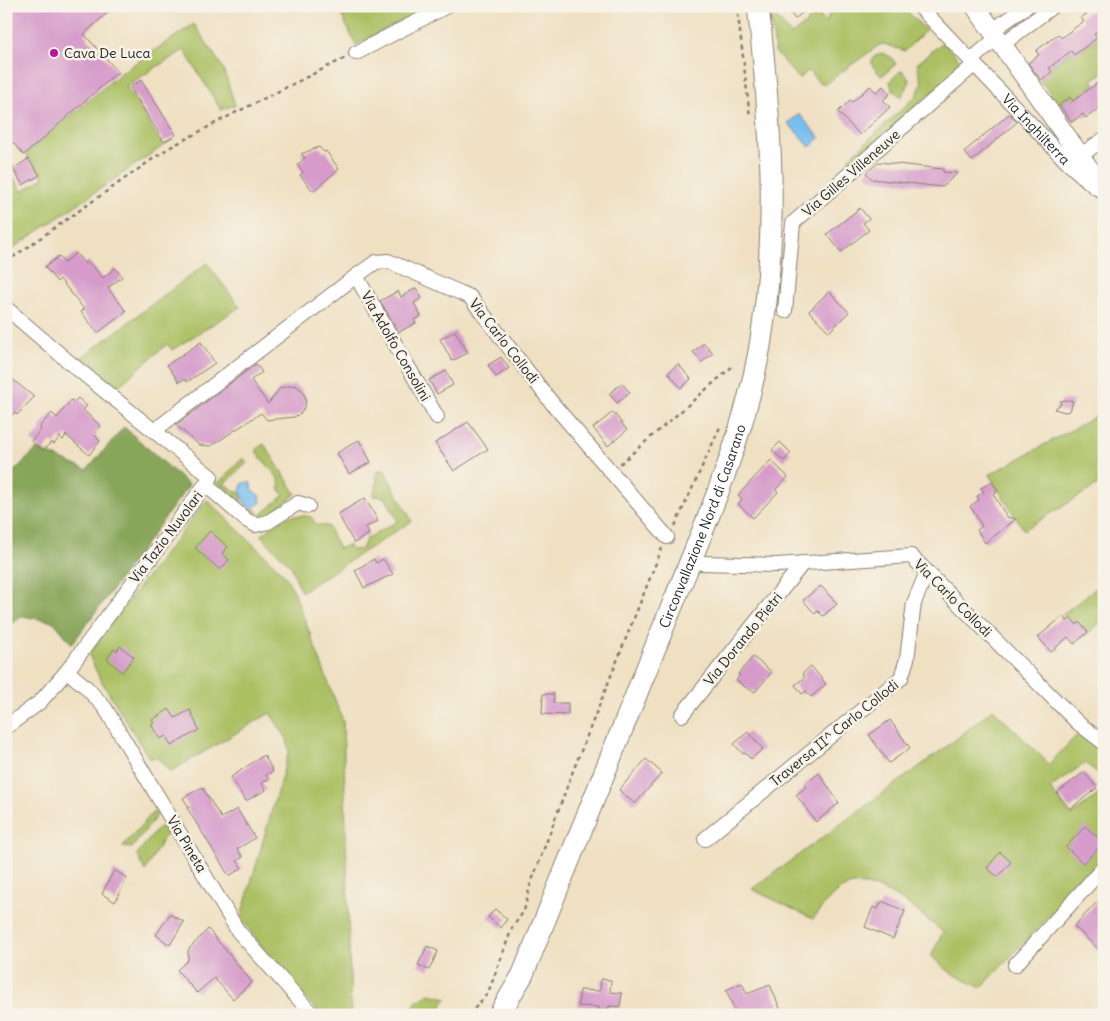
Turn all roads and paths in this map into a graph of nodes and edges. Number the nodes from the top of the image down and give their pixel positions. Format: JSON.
{"nodes":[{"id":1,"x":447,"y":6,"type":"edge"},
{"id":2,"x":758,"y":6,"type":"edge"},
{"id":3,"x":919,"y":6,"type":"edge"},
{"id":4,"x":975,"y":6,"type":"edge"},
{"id":5,"x":1027,"y":6,"type":"edge"},
{"id":6,"x":1053,"y":6,"type":"edge"},
{"id":7,"x":998,"y":37,"type":"junction"},
{"id":8,"x":356,"y":52,"type":"joint"},
{"id":9,"x":973,"y":62,"type":"junction"},
{"id":10,"x":1104,"y":139,"type":"edge"},
{"id":11,"x":1081,"y":155,"type":"junction"},
{"id":12,"x":1104,"y":190,"type":"edge"},
{"id":13,"x":1104,"y":196,"type":"edge"},
{"id":14,"x":6,"y":262,"type":"edge"},
{"id":15,"x":356,"y":276,"type":"junction"},
{"id":16,"x":6,"y":308,"type":"edge"},
{"id":17,"x":785,"y":311,"type":"dead end"},
{"id":18,"x":733,"y":366,"type":"dead end"},
{"id":19,"x":437,"y":417,"type":"dead end"},
{"id":20,"x":154,"y":430,"type":"junction"},
{"id":21,"x":611,"y":472,"type":"junction"},
{"id":22,"x":206,"y":484,"type":"junction"},
{"id":23,"x":308,"y":506,"type":"dead end"},
{"id":24,"x":667,"y":537,"type":"dead end"},
{"id":25,"x":701,"y":562,"type":"dead end"},
{"id":26,"x":803,"y":563,"type":"junction"},
{"id":27,"x":927,"y":572,"type":"junction"},
{"id":28,"x":66,"y":671,"type":"junction"},
{"id":29,"x":682,"y":715,"type":"dead end"},
{"id":30,"x":6,"y":727,"type":"edge"},
{"id":31,"x":1104,"y":743,"type":"edge"},
{"id":32,"x":705,"y":839,"type":"dead end"},
{"id":33,"x":1104,"y":867,"type":"edge"},
{"id":34,"x":1015,"y":965,"type":"dead end"},
{"id":35,"x":312,"y":1015,"type":"edge"},
{"id":36,"x":499,"y":1015,"type":"edge"}],
"edges":[{"from":1,"to":8,"type":"street"},
{"from":2,"to":36,"type":"main road","name":"Circonvallazione Nord di Casarano"},
{"from":3,"to":9,"type":"street","name":"Via Inghilterra"},
{"from":4,"to":7,"type":"street","name":"Via Inghilterra"},
{"from":5,"to":7,"type":"street"},
{"from":6,"to":7,"type":"street"},
{"from":7,"to":9,"type":"street"},
{"from":7,"to":11,"type":"street","name":"Via Inghilterra"},
{"from":8,"to":14,"type":"path"},
{"from":9,"to":13,"type":"street","name":"Via Inghilterra"},
{"from":9,"to":17,"type":"street","name":"Via Gilles Villeneuve"},
{"from":10,"to":11,"type":"street"},
{"from":11,"to":12,"type":"street","name":"Via Inghilterra"},
{"from":15,"to":19,"type":"street","name":"Via Adolfo Consolini"},
{"from":15,"to":20,"type":"street","name":"Via Carlo Collodi"},
{"from":15,"to":21,"type":"street","name":"Via Carlo Collodi"},
{"from":16,"to":20,"type":"street","name":"Via Tazio Nuvolari"},
{"from":18,"to":21,"type":"path"},
{"from":20,"to":22,"type":"street","name":"Via Tazio Nuvolari"},
{"from":21,"to":24,"type":"street","name":"Via Carlo Collodi"},
{"from":22,"to":23,"type":"street"},
{"from":22,"to":28,"type":"street","name":"Via Tazio Nuvolari"},
{"from":25,"to":26,"type":"street","name":"Via Carlo Collodi"},
{"from":26,"to":27,"type":"street","name":"Via Carlo Collodi"},
{"from":26,"to":29,"type":"street","name":"Via Dorando Pietri"},
{"from":27,"to":31,"type":"street","name":"Via Carlo Collodi"},
{"from":27,"to":32,"type":"street","name":"Traversa II^ Carlo Collodi"},
{"from":28,"to":30,"type":"street","name":"Via Tazio Nuvolari"},
{"from":28,"to":35,"type":"street","name":"Via Pineta"},
{"from":33,"to":34,"type":"street"}]}
